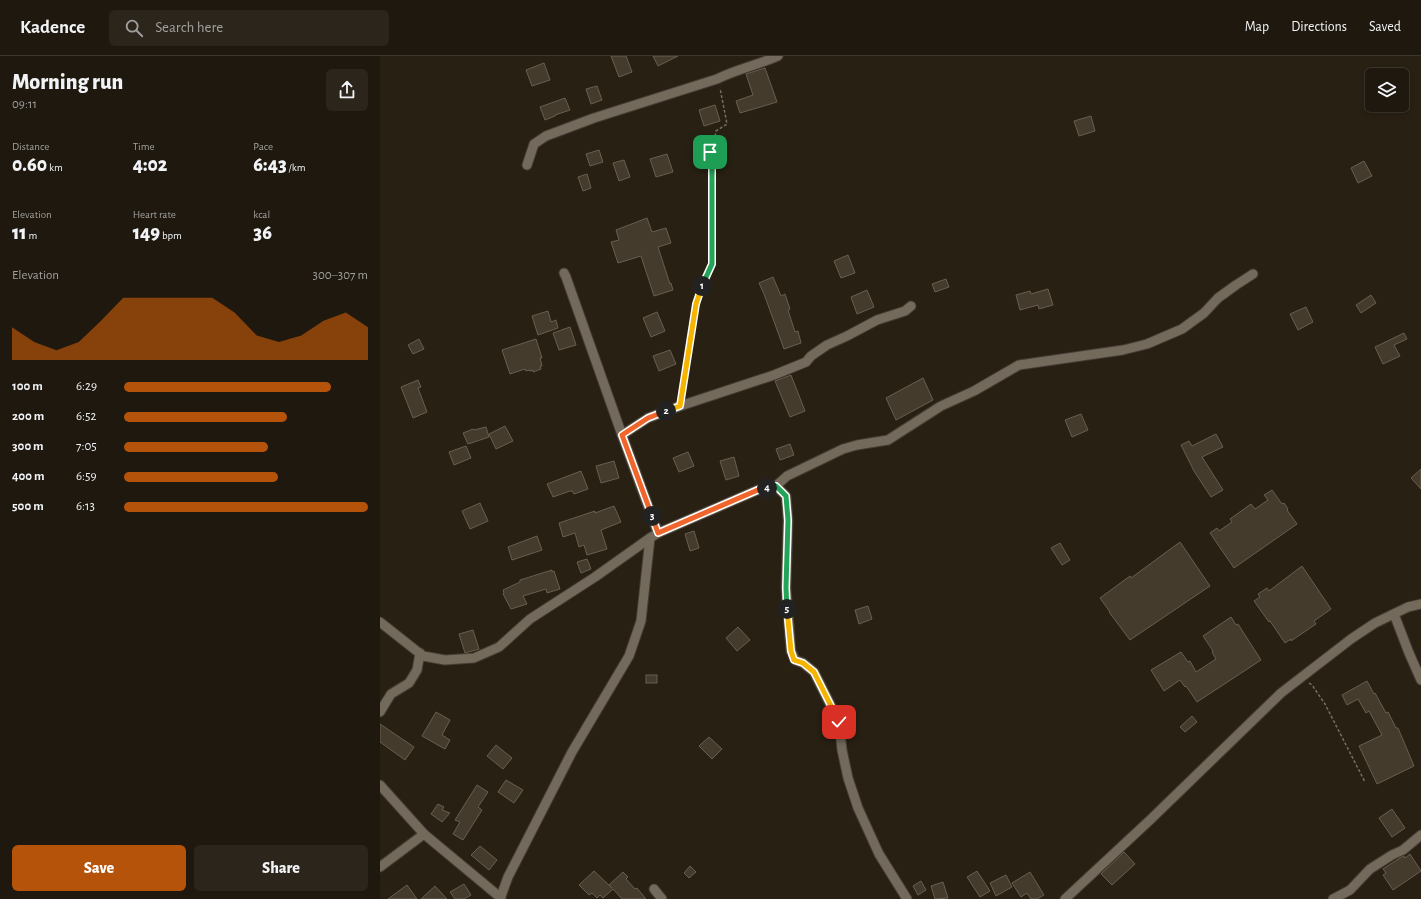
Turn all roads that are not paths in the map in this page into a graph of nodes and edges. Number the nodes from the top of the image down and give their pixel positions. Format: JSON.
{"nodes":[{"id":1,"x":778,"y":56,"type":"edge"},
{"id":2,"x":527,"y":165,"type":"dead end"},
{"id":3,"x":564,"y":273,"type":"dead end"},
{"id":4,"x":1253,"y":274,"type":"dead end"},
{"id":5,"x":911,"y":306,"type":"dead end"},
{"id":6,"x":622,"y":435,"type":"junction"},
{"id":7,"x":776,"y":486,"type":"junction"},
{"id":8,"x":658,"y":533,"type":"junction"},
{"id":9,"x":650,"y":538,"type":"junction"},
{"id":10,"x":1421,"y":604,"type":"edge"},
{"id":11,"x":1394,"y":614,"type":"junction"},
{"id":12,"x":380,"y":622,"type":"edge"},
{"id":13,"x":420,"y":654,"type":"junction"},
{"id":14,"x":1421,"y":680,"type":"edge"},
{"id":15,"x":380,"y":712,"type":"edge"},
{"id":16,"x":380,"y":785,"type":"edge"},
{"id":17,"x":424,"y":834,"type":"junction"},
{"id":18,"x":1421,"y":835,"type":"edge"},
{"id":19,"x":380,"y":867,"type":"edge"},
{"id":20,"x":654,"y":889,"type":"dead end"},
{"id":21,"x":501,"y":899,"type":"edge"},
{"id":22,"x":662,"y":899,"type":"edge"},
{"id":23,"x":907,"y":899,"type":"edge"},
{"id":24,"x":1065,"y":899,"type":"edge"},
{"id":25,"x":1333,"y":899,"type":"edge"}],
"edges":[{"from":1,"to":2,"type":"street"},
{"from":3,"to":6,"type":"street"},
{"from":4,"to":7,"type":"street"},
{"from":5,"to":6,"type":"street"},
{"from":6,"to":8,"type":"street"},
{"from":7,"to":8,"type":"street"},
{"from":7,"to":23,"type":"street"},
{"from":8,"to":9,"type":"street"},
{"from":9,"to":13,"type":"street"},
{"from":9,"to":21,"type":"street"},
{"from":10,"to":11,"type":"street"},
{"from":11,"to":14,"type":"street"},
{"from":11,"to":24,"type":"street"},
{"from":12,"to":13,"type":"street"},
{"from":13,"to":15,"type":"street"},
{"from":16,"to":17,"type":"street"},
{"from":17,"to":19,"type":"street"},
{"from":17,"to":21,"type":"street"},
{"from":18,"to":25,"type":"street"},
{"from":20,"to":22,"type":"street"}]}
